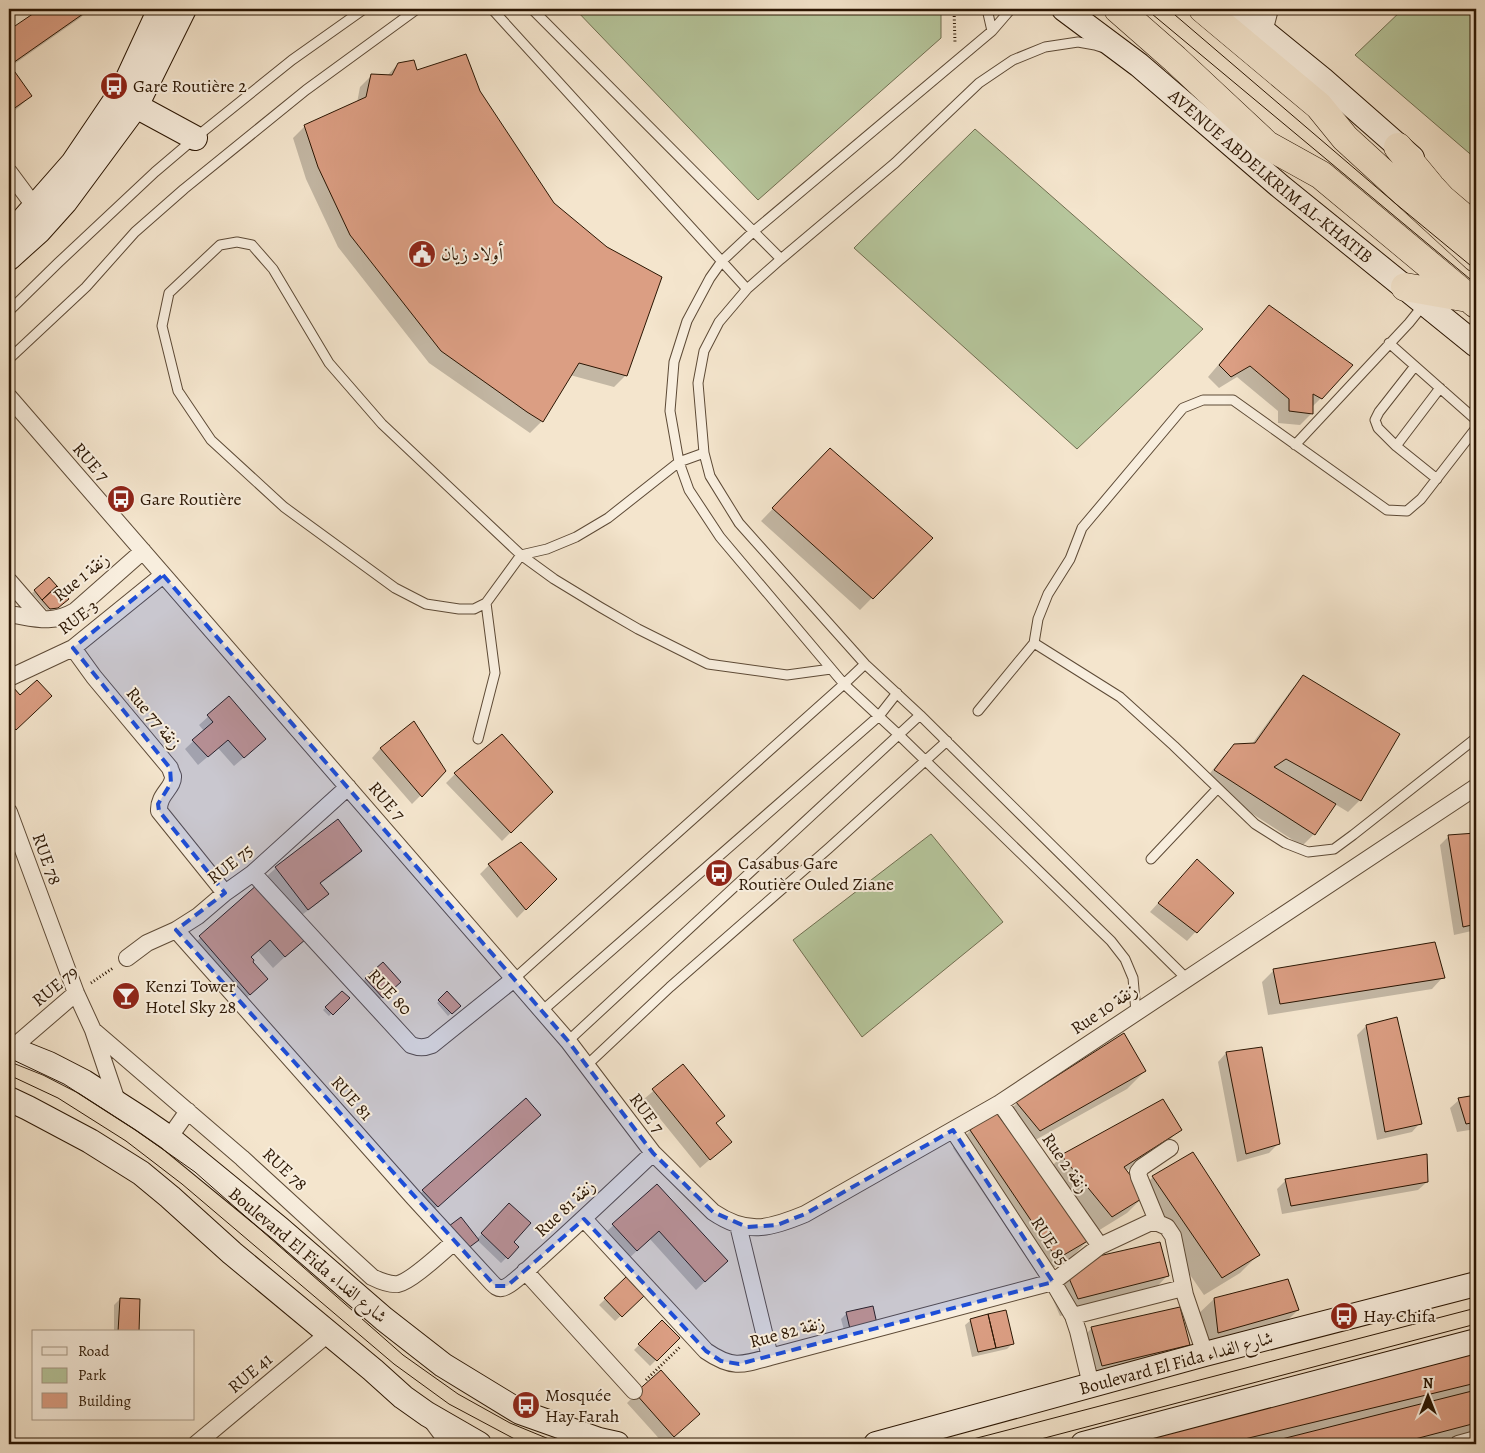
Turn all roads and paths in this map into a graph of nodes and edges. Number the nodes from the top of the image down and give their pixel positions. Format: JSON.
{"nodes":[{"id":1,"x":160,"y":9,"type":"edge"},
{"id":2,"x":184,"y":9,"type":"edge"},
{"id":3,"x":364,"y":9,"type":"edge"},
{"id":4,"x":417,"y":9,"type":"edge"},
{"id":5,"x":492,"y":9,"type":"edge"},
{"id":6,"x":532,"y":9,"type":"edge"},
{"id":7,"x":954,"y":9,"type":"edge"},
{"id":8,"x":986,"y":9,"type":"edge"},
{"id":9,"x":1011,"y":9,"type":"edge"},
{"id":10,"x":1064,"y":9,"type":"edge"},
{"id":11,"x":1118,"y":9,"type":"edge"},
{"id":12,"x":1203,"y":9,"type":"edge"},
{"id":13,"x":1236,"y":9,"type":"edge"},
{"id":14,"x":1270,"y":9,"type":"edge"},
{"id":15,"x":992,"y":31,"type":"junction"},
{"id":16,"x":1264,"y":32,"type":"junction"},
{"id":17,"x":956,"y":60,"type":"junction"},
{"id":18,"x":1140,"y":65,"type":"junction"},
{"id":19,"x":136,"y":106,"type":"junction"},
{"id":20,"x":195,"y":138,"type":"junction"},
{"id":21,"x":1398,"y":146,"type":"junction"},
{"id":22,"x":9,"y":172,"type":"edge"},
{"id":23,"x":35,"y":206,"type":"junction"},
{"id":24,"x":1476,"y":212,"type":"edge"},
{"id":25,"x":1476,"y":228,"type":"edge"},
{"id":26,"x":754,"y":231,"type":"junction"},
{"id":27,"x":9,"y":236,"type":"edge"},
{"id":28,"x":9,"y":258,"type":"edge"},
{"id":29,"x":1476,"y":258,"type":"edge"},
{"id":30,"x":781,"y":259,"type":"junction"},
{"id":31,"x":722,"y":261,"type":"junction"},
{"id":32,"x":747,"y":289,"type":"junction"},
{"id":33,"x":1415,"y":295,"type":"junction"},
{"id":34,"x":1472,"y":301,"type":"edge"},
{"id":35,"x":9,"y":311,"type":"edge"},
{"id":36,"x":1389,"y":343,"type":"junction"},
{"id":37,"x":1476,"y":345,"type":"edge"},
{"id":38,"x":9,"y":359,"type":"edge"},
{"id":39,"x":1415,"y":366,"type":"junction"},
{"id":40,"x":1440,"y":388,"type":"junction"},
{"id":41,"x":9,"y":397,"type":"edge"},
{"id":42,"x":1476,"y":420,"type":"edge"},
{"id":43,"x":1476,"y":428,"type":"edge"},
{"id":44,"x":1295,"y":445,"type":"junction"},
{"id":45,"x":1396,"y":446,"type":"junction"},
{"id":46,"x":704,"y":453,"type":"junction"},
{"id":47,"x":679,"y":462,"type":"junction"},
{"id":48,"x":1437,"y":479,"type":"junction"},
{"id":49,"x":143,"y":551,"type":"junction"},
{"id":50,"x":521,"y":555,"type":"junction"},
{"id":51,"x":163,"y":575,"type":"junction"},
{"id":52,"x":9,"y":581,"type":"edge"},
{"id":53,"x":486,"y":603,"type":"junction"},
{"id":54,"x":9,"y":614,"type":"edge"},
{"id":55,"x":42,"y":619,"type":"junction"},
{"id":56,"x":1034,"y":643,"type":"junction"},
{"id":57,"x":73,"y":648,"type":"junction"},
{"id":58,"x":865,"y":664,"type":"junction"},
{"id":59,"x":831,"y":669,"type":"junction"},
{"id":60,"x":9,"y":678,"type":"edge"},
{"id":61,"x":844,"y":684,"type":"junction"},
{"id":62,"x":897,"y":693,"type":"junction"},
{"id":63,"x":978,"y":711,"type":"dead end"},
{"id":64,"x":920,"y":715,"type":"junction"},
{"id":65,"x":879,"y":716,"type":"junction"},
{"id":66,"x":899,"y":735,"type":"junction"},
{"id":67,"x":1476,"y":738,"type":"edge"},
{"id":68,"x":478,"y":739,"type":"dead end"},
{"id":69,"x":947,"y":741,"type":"junction"},
{"id":70,"x":926,"y":761,"type":"junction"},
{"id":71,"x":348,"y":787,"type":"junction"},
{"id":72,"x":1476,"y":787,"type":"edge"},
{"id":73,"x":1217,"y":789,"type":"junction"},
{"id":74,"x":9,"y":812,"type":"edge"},
{"id":75,"x":1152,"y":859,"type":"dead end"},
{"id":76,"x":253,"y":873,"type":"junction"},
{"id":77,"x":225,"y":893,"type":"junction"},
{"id":78,"x":176,"y":930,"type":"junction"},
{"id":79,"x":126,"y":958,"type":"joint"},
{"id":80,"x":514,"y":979,"type":"junction"},
{"id":81,"x":1186,"y":979,"type":"junction"},
{"id":82,"x":76,"y":993,"type":"junction"},
{"id":83,"x":542,"y":1012,"type":"junction"},
{"id":84,"x":1136,"y":1012,"type":"junction"},
{"id":85,"x":93,"y":1030,"type":"junction"},
{"id":86,"x":568,"y":1041,"type":"junction"},
{"id":87,"x":10,"y":1049,"type":"edge"},
{"id":88,"x":587,"y":1066,"type":"junction"},
{"id":89,"x":9,"y":1100,"type":"edge"},
{"id":90,"x":1000,"y":1103,"type":"junction"},
{"id":91,"x":118,"y":1104,"type":"junction"},
{"id":92,"x":188,"y":1111,"type":"junction"},
{"id":93,"x":953,"y":1130,"type":"junction"},
{"id":94,"x":169,"y":1138,"type":"junction"},
{"id":95,"x":1170,"y":1148,"type":"dead end"},
{"id":96,"x":653,"y":1153,"type":"junction"},
{"id":97,"x":584,"y":1218,"type":"junction"},
{"id":98,"x":1158,"y":1223,"type":"junction"},
{"id":99,"x":738,"y":1225,"type":"junction"},
{"id":100,"x":454,"y":1242,"type":"junction"},
{"id":101,"x":1100,"y":1246,"type":"junction"},
{"id":102,"x":525,"y":1271,"type":"junction"},
{"id":103,"x":1053,"y":1282,"type":"junction"},
{"id":104,"x":1476,"y":1284,"type":"edge"},
{"id":105,"x":501,"y":1289,"type":"joint"},
{"id":106,"x":1184,"y":1292,"type":"junction"},
{"id":107,"x":1074,"y":1320,"type":"junction"},
{"id":108,"x":329,"y":1333,"type":"junction"},
{"id":109,"x":692,"y":1336,"type":"junction"},
{"id":110,"x":1476,"y":1342,"type":"edge"},
{"id":111,"x":1205,"y":1354,"type":"junction"},
{"id":112,"x":770,"y":1357,"type":"junction"},
{"id":113,"x":1091,"y":1385,"type":"junction"},
{"id":114,"x":634,"y":1391,"type":"joint"},
{"id":115,"x":427,"y":1414,"type":"junction"},
{"id":116,"x":1476,"y":1439,"type":"edge"},
{"id":117,"x":196,"y":1444,"type":"edge"},
{"id":118,"x":448,"y":1444,"type":"edge"},
{"id":119,"x":479,"y":1444,"type":"edge"},
{"id":120,"x":617,"y":1444,"type":"edge"},
{"id":121,"x":876,"y":1444,"type":"edge"},
{"id":122,"x":1083,"y":1444,"type":"edge"},
{"id":123,"x":1458,"y":1444,"type":"edge"}],
"edges":[{"from":1,"to":23,"type":"main road"},
{"from":2,"to":19,"type":"main road"},
{"from":3,"to":20,"type":"lane"},
{"from":4,"to":38,"type":"lane"},
{"from":5,"to":31,"type":"lane"},
{"from":6,"to":26,"type":"lane"},
{"from":7,"to":17,"type":"path"},
{"from":8,"to":15,"type":"lane"},
{"from":9,"to":15,"type":"lane"},
{"from":10,"to":18,"type":"main road","name":"AVENUE ABDELKRIM AL-KHATIB"},
{"from":11,"to":34,"type":"highway"},
{"from":12,"to":29,"type":"highway"},
{"from":13,"to":16,"type":"main road"},
{"from":14,"to":16,"type":"street"},
{"from":15,"to":17,"type":"lane"},
{"from":16,"to":21,"type":"main road"},
{"from":17,"to":26,"type":"lane"},
{"from":18,"to":30,"type":"lane"},
{"from":18,"to":33,"type":"main road","name":"AVENUE ABDELKRIM AL-KHATIB"},
{"from":19,"to":20,"type":"main road"},
{"from":19,"to":28,"type":"main road"},
{"from":20,"to":35,"type":"lane"},
{"from":21,"to":24,"type":"main road"},
{"from":21,"to":25,"type":"highway"},
{"from":22,"to":23,"type":"street"},
{"from":23,"to":27,"type":"main road"},
{"from":26,"to":30,"type":"lane"},
{"from":26,"to":31,"type":"lane"},
{"from":30,"to":32,"type":"lane"},
{"from":31,"to":32,"type":"lane"},
{"from":31,"to":47,"type":"lane"},
{"from":32,"to":46,"type":"lane"},
{"from":33,"to":34,"type":"highway"},
{"from":33,"to":36,"type":"lane"},
{"from":33,"to":37,"type":"main road","name":"AVENUE ABDELKRIM AL-KHATIB"},
{"from":36,"to":39,"type":"lane"},
{"from":36,"to":44,"type":"lane"},
{"from":39,"to":40,"type":"lane"},
{"from":39,"to":45,"type":"lane"},
{"from":40,"to":42,"type":"lane"},
{"from":40,"to":45,"type":"lane"},
{"from":41,"to":49,"type":"street","name":"RUE 7"},
{"from":43,"to":48,"type":"lane"},
{"from":44,"to":48,"type":"lane"},
{"from":44,"to":56,"type":"lane"},
{"from":45,"to":48,"type":"lane"},
{"from":46,"to":47,"type":"lane"},
{"from":46,"to":58,"type":"lane"},
{"from":47,"to":50,"type":"lane"},
{"from":47,"to":59,"type":"lane"},
{"from":49,"to":51,"type":"street","name":"RUE 7"},
{"from":49,"to":55,"type":"street","name":"Rue 1 زنقة"},
{"from":50,"to":53,"type":"lane"},
{"from":50,"to":53,"type":"lane"},
{"from":50,"to":59,"type":"lane"},
{"from":51,"to":57,"type":"street","name":"RUE 3"},
{"from":51,"to":71,"type":"street","name":"RUE 7"},
{"from":52,"to":55,"type":"street"},
{"from":53,"to":68,"type":"lane"},
{"from":54,"to":55,"type":"street","name":"Rue 1 زنقة"},
{"from":56,"to":63,"type":"lane"},
{"from":56,"to":73,"type":"lane"},
{"from":57,"to":60,"type":"street","name":"RUE 3"},
{"from":57,"to":77,"type":"street","name":"Rue 77 زنقة"},
{"from":58,"to":61,"type":"lane"},
{"from":58,"to":62,"type":"lane"},
{"from":59,"to":61,"type":"lane"},
{"from":61,"to":65,"type":"lane"},
{"from":61,"to":80,"type":"lane"},
{"from":62,"to":64,"type":"lane"},
{"from":62,"to":65,"type":"lane"},
{"from":64,"to":66,"type":"lane"},
{"from":64,"to":69,"type":"lane"},
{"from":65,"to":66,"type":"lane"},
{"from":65,"to":83,"type":"lane"},
{"from":66,"to":70,"type":"lane"},
{"from":66,"to":86,"type":"lane"},
{"from":67,"to":73,"type":"lane"},
{"from":69,"to":70,"type":"lane"},
{"from":69,"to":81,"type":"lane"},
{"from":70,"to":84,"type":"lane"},
{"from":70,"to":88,"type":"lane"},
{"from":71,"to":76,"type":"street","name":"RUE 75"},
{"from":71,"to":80,"type":"street","name":"RUE 7"},
{"from":72,"to":81,"type":"street","name":"Rue 10 زنقة"},
{"from":73,"to":75,"type":"lane"},
{"from":74,"to":82,"type":"street","name":"RUE 78"},
{"from":76,"to":77,"type":"street","name":"RUE 75"},
{"from":76,"to":80,"type":"street","name":"RUE 80"},
{"from":77,"to":78,"type":"street","name":"RUE 75"},
{"from":78,"to":79,"type":"street","name":"RUE 75"},
{"from":78,"to":100,"type":"street","name":"RUE 81"},
{"from":79,"to":82,"type":"path","name":"RUE 79"},
{"from":80,"to":83,"type":"street","name":"RUE 7"},
{"from":81,"to":84,"type":"street","name":"Rue 10 زنقة"},
{"from":82,"to":85,"type":"street","name":"RUE 78"},
{"from":82,"to":87,"type":"street","name":"RUE 79"},
{"from":83,"to":86,"type":"street","name":"RUE 7"},
{"from":84,"to":90,"type":"street","name":"Rue 10 زنقة"},
{"from":85,"to":91,"type":"street","name":"RUE 78"},
{"from":85,"to":92,"type":"street","name":"RUE 78"},
{"from":86,"to":88,"type":"street","name":"RUE 7"},
{"from":87,"to":91,"type":"main road","name":"Boulevard El Fida شارع الفداء"},
{"from":88,"to":96,"type":"street","name":"RUE 7"},
{"from":89,"to":108,"type":"main road"},
{"from":90,"to":93,"type":"street","name":"Rue 10 زنقة"},
{"from":90,"to":101,"type":"street","name":"Rue 2 زنقة"},
{"from":91,"to":94,"type":"main road","name":"Boulevard El Fida شارع الفداء"},
{"from":92,"to":94,"type":"street"},
{"from":92,"to":100,"type":"street","name":"RUE 78"},
{"from":93,"to":99,"type":"street","name":"Rue 10 زنقة"},
{"from":93,"to":103,"type":"street","name":"RUE 85"},
{"from":94,"to":120,"type":"main road","name":"Boulevard El Fida شارع الفداء"},
{"from":95,"to":98,"type":"street"},
{"from":96,"to":97,"type":"street","name":"Rue 81 زنقة"},
{"from":96,"to":99,"type":"street","name":"RUE 7"},
{"from":97,"to":102,"type":"street","name":"Rue 81 زنقة"},
{"from":97,"to":109,"type":"street","name":"Rue 82 زنقة"},
{"from":98,"to":101,"type":"street"},
{"from":98,"to":106,"type":"street"},
{"from":99,"to":112,"type":"street"},
{"from":100,"to":105,"type":"street","name":"RUE 81"},
{"from":101,"to":103,"type":"street"},
{"from":102,"to":105,"type":"street","name":"Rue 81 زنقة"},
{"from":102,"to":114,"type":"street"},
{"from":103,"to":107,"type":"street","name":"RUE 85"},
{"from":103,"to":112,"type":"street","name":"Rue 82 زنقة"},
{"from":104,"to":111,"type":"main road","name":"Boulevard El Fida شارع الفداء"},
{"from":106,"to":107,"type":"street"},
{"from":106,"to":111,"type":"street"},
{"from":107,"to":113,"type":"street","name":"RUE 85"},
{"from":108,"to":115,"type":"main road"},
{"from":108,"to":117,"type":"street","name":"RUE 41"},
{"from":109,"to":112,"type":"street","name":"Rue 82 زنقة"},
{"from":109,"to":114,"type":"path"},
{"from":110,"to":122,"type":"main road"},
{"from":111,"to":113,"type":"main road","name":"Boulevard El Fida شارع الفداء"},
{"from":113,"to":121,"type":"main road","name":"Boulevard El Fida شارع الفداء"},
{"from":115,"to":118,"type":"street"},
{"from":115,"to":119,"type":"main road"},
{"from":116,"to":123,"type":"street"}]}
